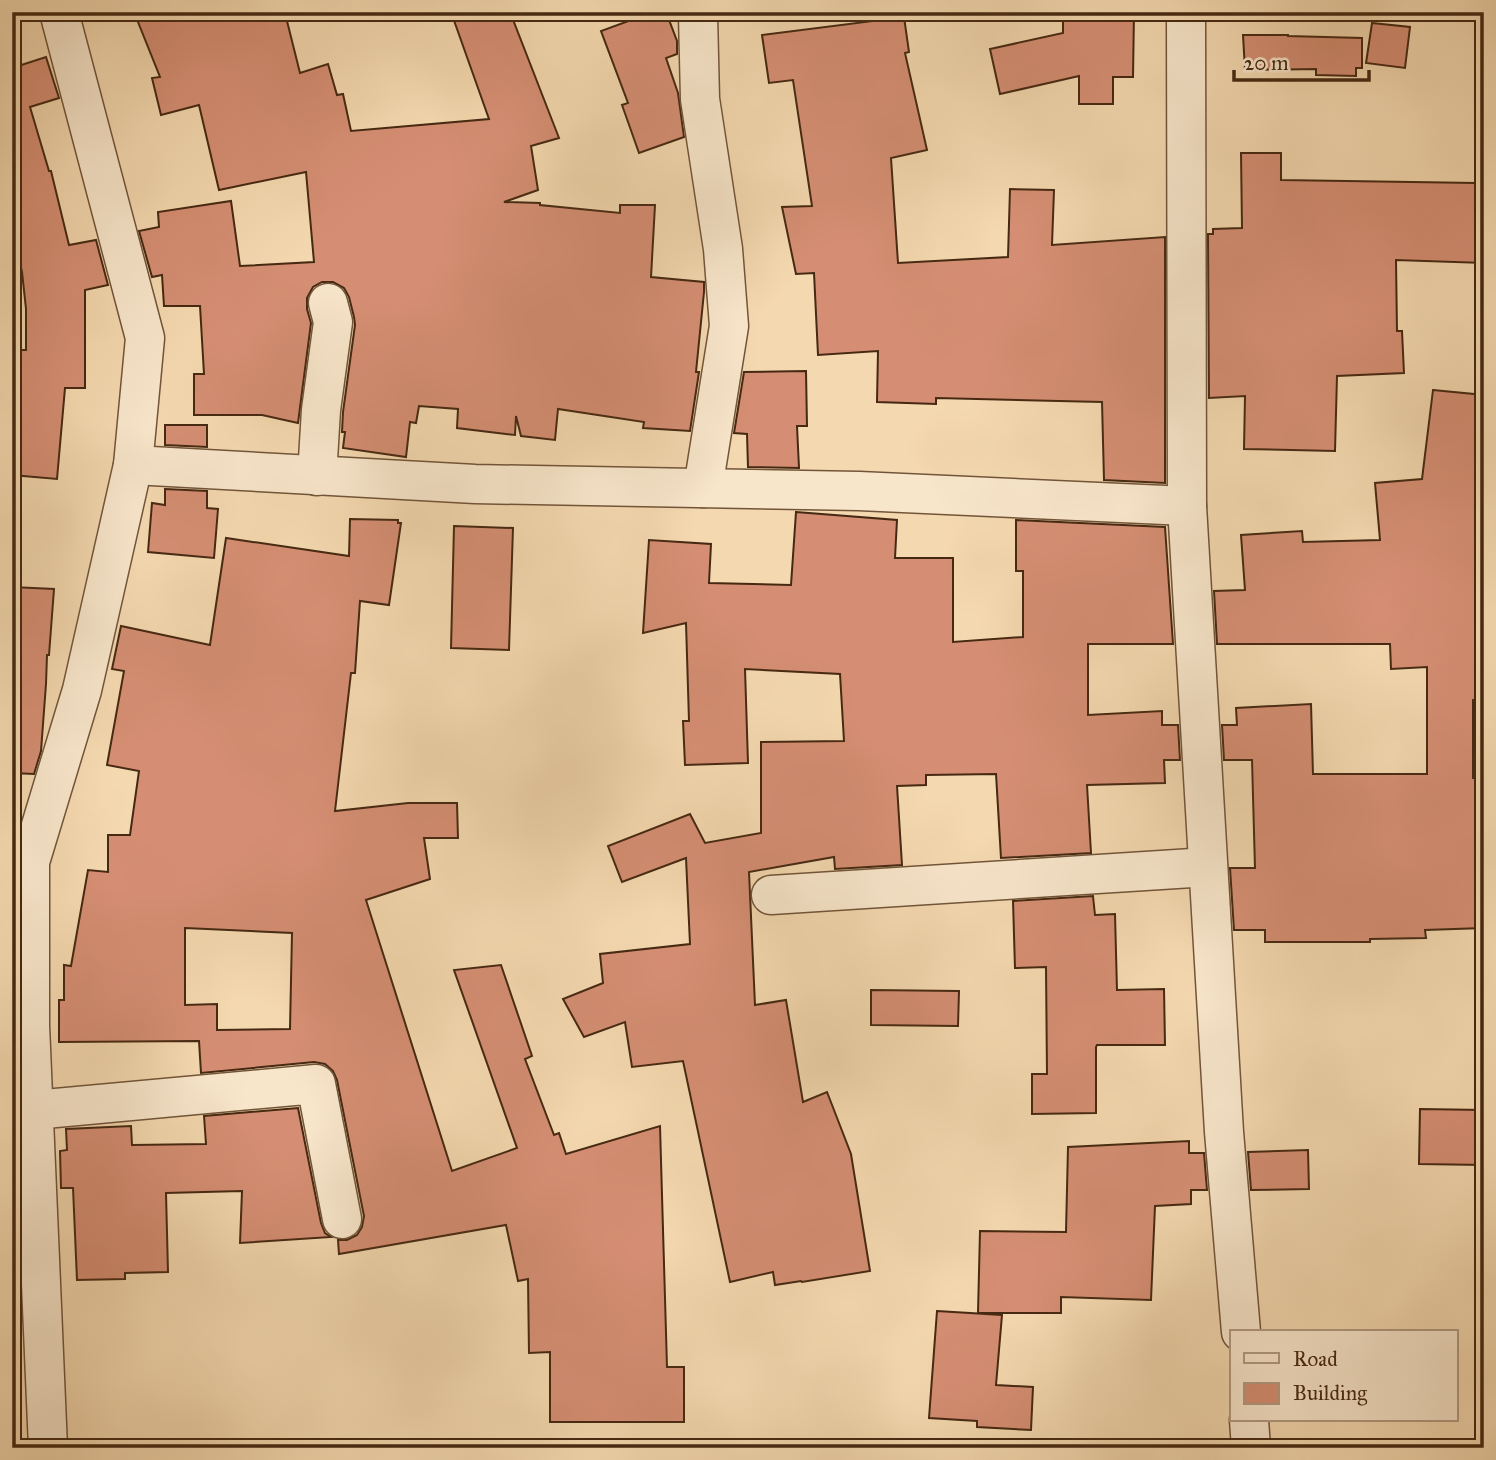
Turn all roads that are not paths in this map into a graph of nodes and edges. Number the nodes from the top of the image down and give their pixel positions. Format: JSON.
{"nodes":[{"id":1,"x":59,"y":12,"type":"edge"},
{"id":2,"x":697,"y":12,"type":"edge"},
{"id":3,"x":1186,"y":12,"type":"edge"},
{"id":4,"x":328,"y":303,"type":"dead end"},
{"id":5,"x":133,"y":466,"type":"junction"},
{"id":6,"x":317,"y":476,"type":"junction"},
{"id":7,"x":703,"y":488,"type":"junction"},
{"id":8,"x":1187,"y":506,"type":"junction"},
{"id":9,"x":12,"y":826,"type":"edge"},
{"id":10,"x":30,"y":862,"type":"junction"},
{"id":11,"x":1208,"y":867,"type":"junction"},
{"id":12,"x":772,"y":895,"type":"dead end"},
{"id":13,"x":34,"y":1110,"type":"junction"},
{"id":14,"x":342,"y":1219,"type":"dead end"},
{"id":15,"x":1241,"y":1330,"type":"edge"},
{"id":16,"x":1249,"y":1422,"type":"edge"},
{"id":17,"x":48,"y":1448,"type":"edge"},
{"id":18,"x":1251,"y":1448,"type":"edge"}],
"edges":[{"from":1,"to":5,"type":"street"},
{"from":2,"to":7,"type":"street"},
{"from":3,"to":8,"type":"street"},
{"from":4,"to":6,"type":"street"},
{"from":5,"to":6,"type":"street"},
{"from":5,"to":10,"type":"street"},
{"from":6,"to":7,"type":"street"},
{"from":7,"to":8,"type":"street"},
{"from":8,"to":11,"type":"street"},
{"from":9,"to":10,"type":"street"},
{"from":10,"to":13,"type":"street"},
{"from":11,"to":12,"type":"street"},
{"from":11,"to":15,"type":"street"},
{"from":13,"to":14,"type":"street"},
{"from":13,"to":17,"type":"street"},
{"from":16,"to":18,"type":"street"}]}
